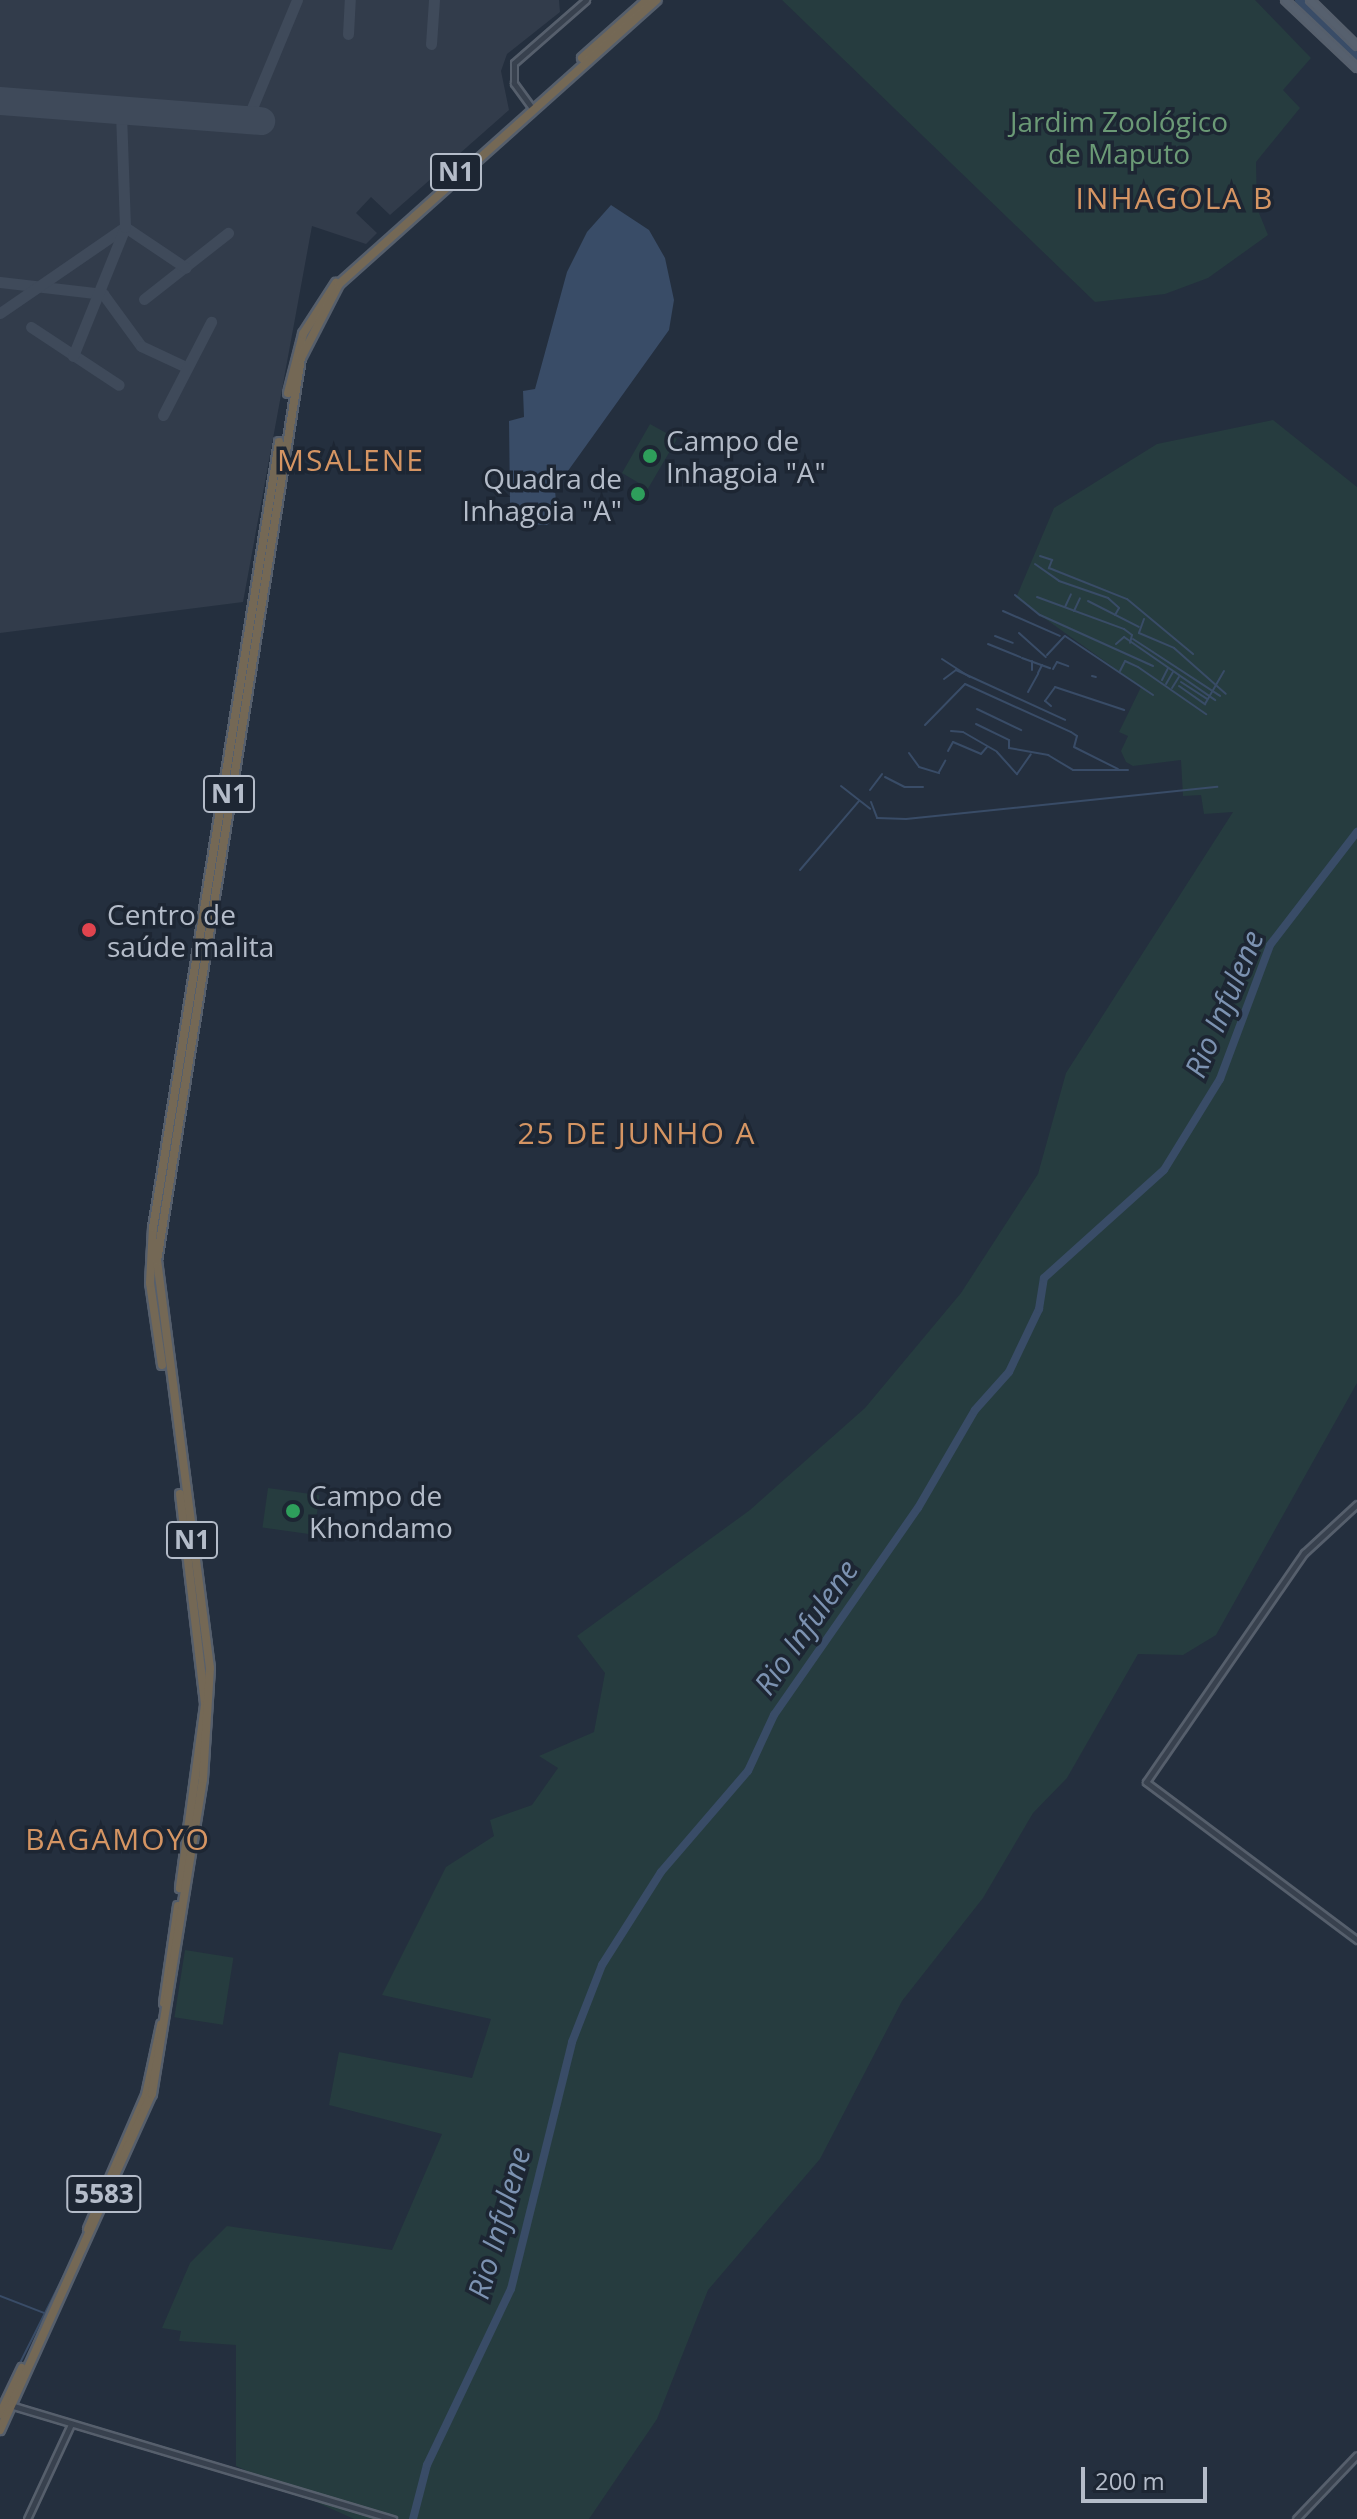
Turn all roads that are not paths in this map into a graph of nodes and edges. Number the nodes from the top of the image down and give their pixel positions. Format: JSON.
{"nodes":[{"id":1,"x":586,"y":0,"type":"edge"},
{"id":2,"x":647,"y":0,"type":"edge"},
{"id":3,"x":657,"y":0,"type":"edge"},
{"id":4,"x":1285,"y":0,"type":"edge"},
{"id":5,"x":1310,"y":0,"type":"edge"},
{"id":6,"x":1357,"y":46,"type":"edge"},
{"id":7,"x":1357,"y":68,"type":"edge"},
{"id":8,"x":531,"y":106,"type":"junction"},
{"id":9,"x":207,"y":905,"type":"junction"},
{"id":10,"x":1357,"y":1504,"type":"edge"},
{"id":11,"x":201,"y":1778,"type":"junction"},
{"id":12,"x":1357,"y":1940,"type":"edge"},
{"id":13,"x":8,"y":2404,"type":"junction"},
{"id":14,"x":0,"y":2414,"type":"edge"},
{"id":15,"x":71,"y":2424,"type":"junction"},
{"id":16,"x":0,"y":2430,"type":"edge"},
{"id":17,"x":1357,"y":2455,"type":"edge"},
{"id":18,"x":27,"y":2519,"type":"edge"},
{"id":19,"x":393,"y":2519,"type":"edge"},
{"id":20,"x":1296,"y":2519,"type":"edge"}],
"edges":[{"from":1,"to":8,"type":"street"},
{"from":2,"to":8,"type":"highway","number":"N1"},
{"from":3,"to":8,"type":"highway","number":"N1"},
{"from":4,"to":7,"type":"main road"},
{"from":5,"to":6,"type":"main road"},
{"from":8,"to":9,"type":"highway","number":"N1"},
{"from":9,"to":11,"type":"highway","number":"N1"},
{"from":9,"to":11,"type":"highway","number":"N1"},
{"from":10,"to":12,"type":"street"},
{"from":11,"to":13,"type":"highway","number":"5583"},
{"from":13,"to":14,"type":"highway","number":"5583"},
{"from":13,"to":15,"type":"street"},
{"from":13,"to":16,"type":"highway","number":"5583"},
{"from":15,"to":18,"type":"street"},
{"from":15,"to":19,"type":"street"},
{"from":17,"to":20,"type":"street"}]}
